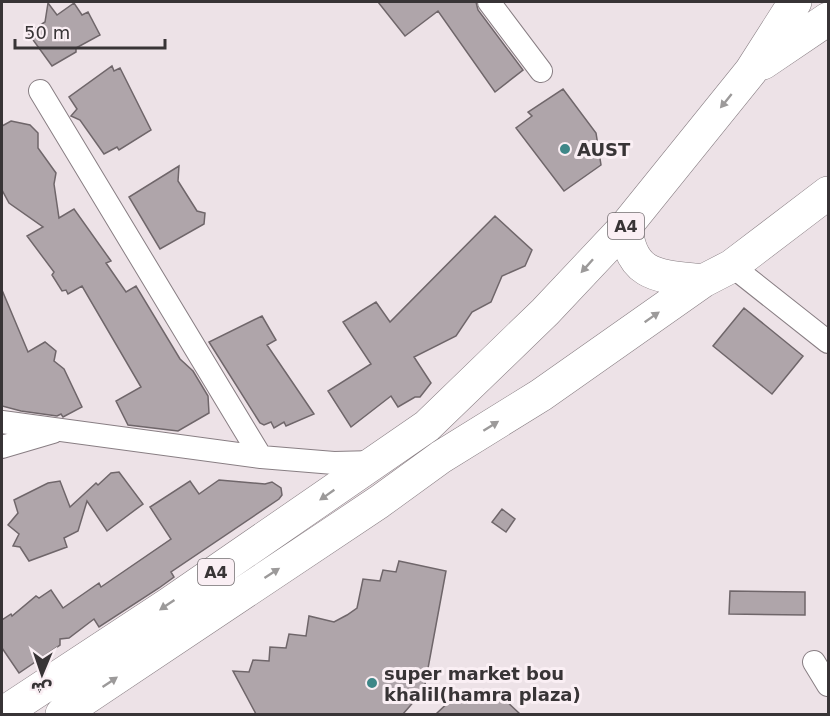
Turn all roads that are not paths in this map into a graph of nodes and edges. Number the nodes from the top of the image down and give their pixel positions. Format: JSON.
{"nodes":[{"id":1,"x":489,"y":2,"type":"edge"},
{"id":2,"x":795,"y":2,"type":"edge"},
{"id":3,"x":821,"y":27,"type":"edge"},
{"id":4,"x":541,"y":71,"type":"dead end"},
{"id":5,"x":751,"y":71,"type":"junction"},
{"id":6,"x":40,"y":91,"type":"dead end"},
{"id":7,"x":825,"y":192,"type":"edge"},
{"id":8,"x":626,"y":226,"type":"junction"},
{"id":9,"x":732,"y":266,"type":"junction"},
{"id":10,"x":703,"y":281,"type":"junction"},
{"id":11,"x":828,"y":342,"type":"edge"},
{"id":12,"x":2,"y":422,"type":"edge"},
{"id":13,"x":57,"y":431,"type":"junction"},
{"id":14,"x":2,"y":447,"type":"edge"},
{"id":15,"x":261,"y":457,"type":"junction"},
{"id":16,"x":375,"y":462,"type":"junction"},
{"id":17,"x":814,"y":662,"type":"dead end"},
{"id":18,"x":828,"y":685,"type":"edge"},
{"id":19,"x":2,"y":714,"type":"edge"},
{"id":20,"x":62,"y":714,"type":"edge"}],
"edges":[{"from":1,"to":4,"type":"street"},
{"from":2,"to":5,"type":"highway","number":"A4"},
{"from":3,"to":5,"type":"highway"},
{"from":5,"to":8,"type":"highway","number":"A4","one_way":true},
{"from":6,"to":15,"type":"street"},
{"from":7,"to":9,"type":"highway","number":"A4"},
{"from":8,"to":10,"type":"highway"},
{"from":8,"to":16,"type":"highway","number":"A4","one_way":true},
{"from":9,"to":10,"type":"highway","number":"A4"},
{"from":9,"to":11,"type":"street"},
{"from":20,"to":10,"type":"highway","number":"A4","one_way":true},
{"from":12,"to":13,"type":"street"},
{"from":13,"to":14,"type":"street"},
{"from":13,"to":15,"type":"street"},
{"from":15,"to":16,"type":"street"},
{"from":16,"to":19,"type":"highway","number":"A4","one_way":true},
{"from":17,"to":18,"type":"street"}]}
